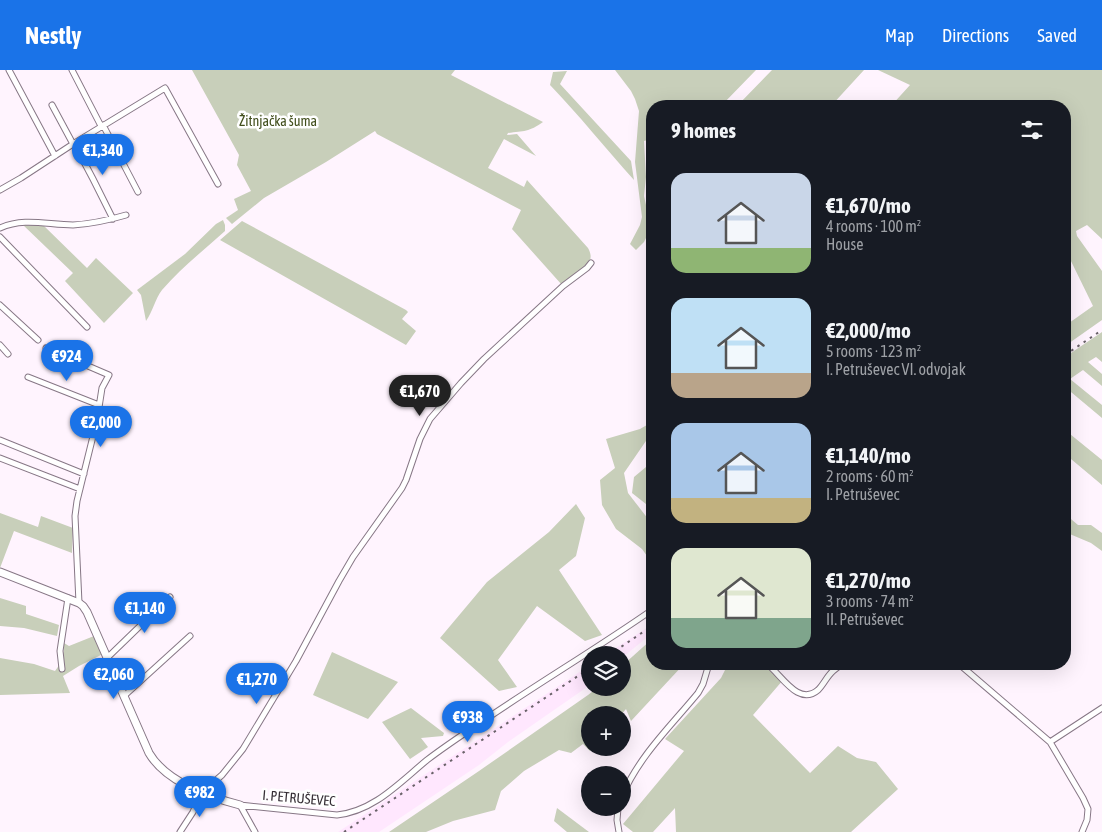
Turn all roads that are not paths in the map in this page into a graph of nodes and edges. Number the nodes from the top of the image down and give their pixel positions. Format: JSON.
{"nodes":[{"id":1,"x":9,"y":70,"type":"edge"},
{"id":2,"x":72,"y":70,"type":"edge"},
{"id":3,"x":52,"y":105,"type":"dead end"},
{"id":4,"x":102,"y":126,"type":"junction"},
{"id":5,"x":73,"y":144,"type":"junction"},
{"id":6,"x":55,"y":156,"type":"junction"},
{"id":7,"x":218,"y":184,"type":"dead end"},
{"id":8,"x":0,"y":190,"type":"edge"},
{"id":9,"x":138,"y":192,"type":"dead end"},
{"id":10,"x":126,"y":215,"type":"dead end"},
{"id":11,"x":113,"y":219,"type":"junction"},
{"id":12,"x":0,"y":228,"type":"edge"},
{"id":13,"x":0,"y":237,"type":"edge"},
{"id":14,"x":592,"y":263,"type":"dead end"},
{"id":15,"x":0,"y":305,"type":"edge"},
{"id":16,"x":88,"y":327,"type":"dead end"},
{"id":17,"x":38,"y":340,"type":"dead end"},
{"id":18,"x":0,"y":346,"type":"edge"},
{"id":19,"x":46,"y":348,"type":"dead end"},
{"id":20,"x":8,"y":354,"type":"dead end"},
{"id":21,"x":28,"y":377,"type":"dead end"},
{"id":22,"x":99,"y":405,"type":"junction"},
{"id":23,"x":0,"y":440,"type":"edge"},
{"id":24,"x":0,"y":458,"type":"edge"},
{"id":25,"x":84,"y":474,"type":"junction"},
{"id":26,"x":80,"y":489,"type":"junction"},
{"id":27,"x":0,"y":572,"type":"edge"},
{"id":28,"x":170,"y":597,"type":"dead end"},
{"id":29,"x":68,"y":598,"type":"junction"},
{"id":30,"x":78,"y":603,"type":"junction"},
{"id":31,"x":646,"y":614,"type":"edge"},
{"id":32,"x":190,"y":636,"type":"dead end"},
{"id":33,"x":107,"y":658,"type":"junction"},
{"id":34,"x":62,"y":669,"type":"dead end"},
{"id":35,"x":707,"y":670,"type":"edge"},
{"id":36,"x":774,"y":670,"type":"edge"},
{"id":37,"x":833,"y":670,"type":"edge"},
{"id":38,"x":966,"y":670,"type":"edge"},
{"id":39,"x":124,"y":696,"type":"junction"},
{"id":40,"x":1102,"y":708,"type":"edge"},
{"id":41,"x":1050,"y":742,"type":"junction"},
{"id":42,"x":631,"y":778,"type":"edge"},
{"id":43,"x":201,"y":793,"type":"junction"},
{"id":44,"x":240,"y":805,"type":"junction"},
{"id":45,"x":617,"y":816,"type":"edge"},
{"id":46,"x":180,"y":832,"type":"edge"},
{"id":47,"x":255,"y":832,"type":"edge"},
{"id":48,"x":619,"y":832,"type":"edge"},
{"id":49,"x":1082,"y":832,"type":"edge"}],
"edges":[{"from":1,"to":6,"type":"street"},
{"from":2,"to":4,"type":"street"},
{"from":3,"to":5,"type":"street"},
{"from":4,"to":5,"type":"street"},
{"from":4,"to":7,"type":"street"},
{"from":4,"to":9,"type":"street"},
{"from":5,"to":6,"type":"street"},
{"from":5,"to":11,"type":"street"},
{"from":6,"to":8,"type":"street"},
{"from":10,"to":11,"type":"street"},
{"from":11,"to":12,"type":"street"},
{"from":13,"to":16,"type":"street"},
{"from":14,"to":43,"type":"street"},
{"from":15,"to":17,"type":"street"},
{"from":18,"to":20,"type":"street"},
{"from":19,"to":22,"type":"street"},
{"from":21,"to":22,"type":"street"},
{"from":22,"to":25,"type":"street"},
{"from":23,"to":25,"type":"street"},
{"from":24,"to":26,"type":"street"},
{"from":25,"to":26,"type":"street"},
{"from":26,"to":30,"type":"street"},
{"from":27,"to":29,"type":"street","name":"I. PETRUŠEVEC"},
{"from":28,"to":33,"type":"street"},
{"from":29,"to":30,"type":"street","name":"I. PETRUŠEVEC"},
{"from":29,"to":34,"type":"street"},
{"from":30,"to":33,"type":"street","name":"I. PETRUŠEVEC"},
{"from":31,"to":44,"type":"street","name":"I. PETRUŠEVEC"},
{"from":32,"to":39,"type":"street"},
{"from":33,"to":39,"type":"street","name":"I. PETRUŠEVEC"},
{"from":35,"to":42,"type":"street"},
{"from":36,"to":37,"type":"street"},
{"from":38,"to":41,"type":"street"},
{"from":39,"to":43,"type":"street","name":"I. PETRUŠEVEC"},
{"from":40,"to":41,"type":"street"},
{"from":41,"to":49,"type":"street"},
{"from":43,"to":44,"type":"street","name":"I. PETRUŠEVEC"},
{"from":43,"to":46,"type":"street"},
{"from":44,"to":47,"type":"street","name":"I. PETRUŠEVEC"},
{"from":45,"to":48,"type":"street"}]}
